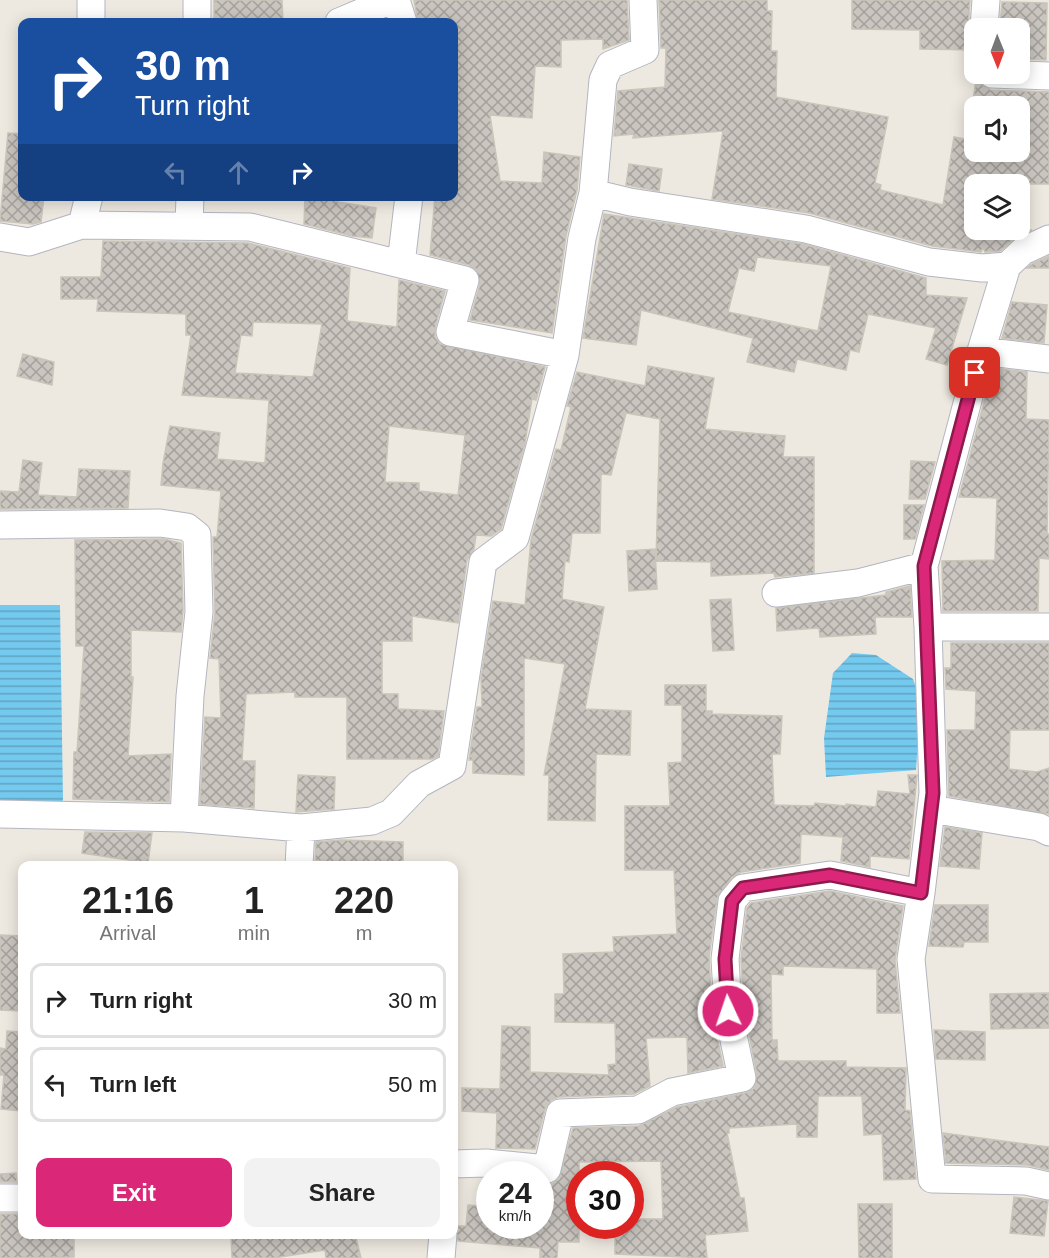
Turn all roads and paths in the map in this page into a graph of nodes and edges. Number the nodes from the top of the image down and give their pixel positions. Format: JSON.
{"nodes":[{"id":1,"x":91,"y":0,"type":"edge"},
{"id":2,"x":197,"y":0,"type":"edge"},
{"id":3,"x":391,"y":0,"type":"edge"},
{"id":4,"x":396,"y":0,"type":"edge"},
{"id":5,"x":643,"y":0,"type":"edge"},
{"id":6,"x":986,"y":0,"type":"edge"},
{"id":7,"x":91,"y":18,"type":"edge"},
{"id":8,"x":197,"y":18,"type":"edge"},
{"id":9,"x":348,"y":18,"type":"edge"},
{"id":10,"x":402,"y":18,"type":"edge"},
{"id":11,"x":985,"y":18,"type":"edge"},
{"id":12,"x":1030,"y":75,"type":"edge"},
{"id":13,"x":1049,"y":76,"type":"edge"},
{"id":14,"x":593,"y":193,"type":"junction"},
{"id":15,"x":88,"y":201,"type":"edge"},
{"id":16,"x":190,"y":201,"type":"edge"},
{"id":17,"x":408,"y":201,"type":"edge"},
{"id":18,"x":82,"y":225,"type":"junction"},
{"id":19,"x":189,"y":225,"type":"junction"},
{"id":20,"x":0,"y":237,"type":"edge"},
{"id":21,"x":1049,"y":238,"type":"edge"},
{"id":22,"x":401,"y":264,"type":"junction"},
{"id":23,"x":1007,"y":266,"type":"junction"},
{"id":24,"x":981,"y":351,"type":"junction"},
{"id":25,"x":565,"y":355,"type":"junction"},
{"id":26,"x":1049,"y":358,"type":"edge"},
{"id":27,"x":0,"y":525,"type":"edge"},
{"id":28,"x":924,"y":566,"type":"junction"},
{"id":29,"x":776,"y":593,"type":"dead end"},
{"id":30,"x":928,"y":627,"type":"junction"},
{"id":31,"x":1049,"y":627,"type":"edge"},
{"id":32,"x":931,"y":809,"type":"junction"},
{"id":33,"x":0,"y":814,"type":"edge"},
{"id":34,"x":184,"y":818,"type":"junction"},
{"id":35,"x":301,"y":828,"type":"junction"},
{"id":36,"x":1049,"y":831,"type":"edge"},
{"id":37,"x":298,"y":861,"type":"edge"},
{"id":38,"x":921,"y":893,"type":"junction"},
{"id":39,"x":458,"y":1164,"type":"edge"},
{"id":40,"x":1049,"y":1186,"type":"edge"},
{"id":41,"x":0,"y":1198,"type":"edge"},
{"id":42,"x":18,"y":1198,"type":"edge"},
{"id":43,"x":443,"y":1239,"type":"edge"},
{"id":44,"x":441,"y":1258,"type":"edge"}],
"edges":[{"from":1,"to":7,"type":"street"},
{"from":2,"to":8,"type":"street"},
{"from":3,"to":9,"type":"street"},
{"from":4,"to":10,"type":"street"},
{"from":5,"to":14,"type":"street"},
{"from":6,"to":11,"type":"street"},
{"from":12,"to":13,"type":"street"},
{"from":14,"to":23,"type":"street"},
{"from":14,"to":25,"type":"street"},
{"from":15,"to":18,"type":"street"},
{"from":16,"to":19,"type":"street"},
{"from":17,"to":22,"type":"street"},
{"from":18,"to":19,"type":"street"},
{"from":18,"to":20,"type":"street"},
{"from":19,"to":22,"type":"street"},
{"from":21,"to":23,"type":"street"},
{"from":22,"to":25,"type":"street"},
{"from":23,"to":24,"type":"street"},
{"from":24,"to":26,"type":"street"},
{"from":24,"to":28,"type":"street"},
{"from":25,"to":35,"type":"street"},
{"from":27,"to":34,"type":"street"},
{"from":28,"to":29,"type":"street"},
{"from":28,"to":30,"type":"street"},
{"from":30,"to":31,"type":"street"},
{"from":30,"to":32,"type":"street"},
{"from":32,"to":36,"type":"street"},
{"from":32,"to":38,"type":"street"},
{"from":33,"to":34,"type":"street"},
{"from":34,"to":35,"type":"street"},
{"from":35,"to":37,"type":"street"},
{"from":38,"to":39,"type":"street"},
{"from":38,"to":40,"type":"street"},
{"from":41,"to":42,"type":"street"},
{"from":43,"to":44,"type":"street"}]}
